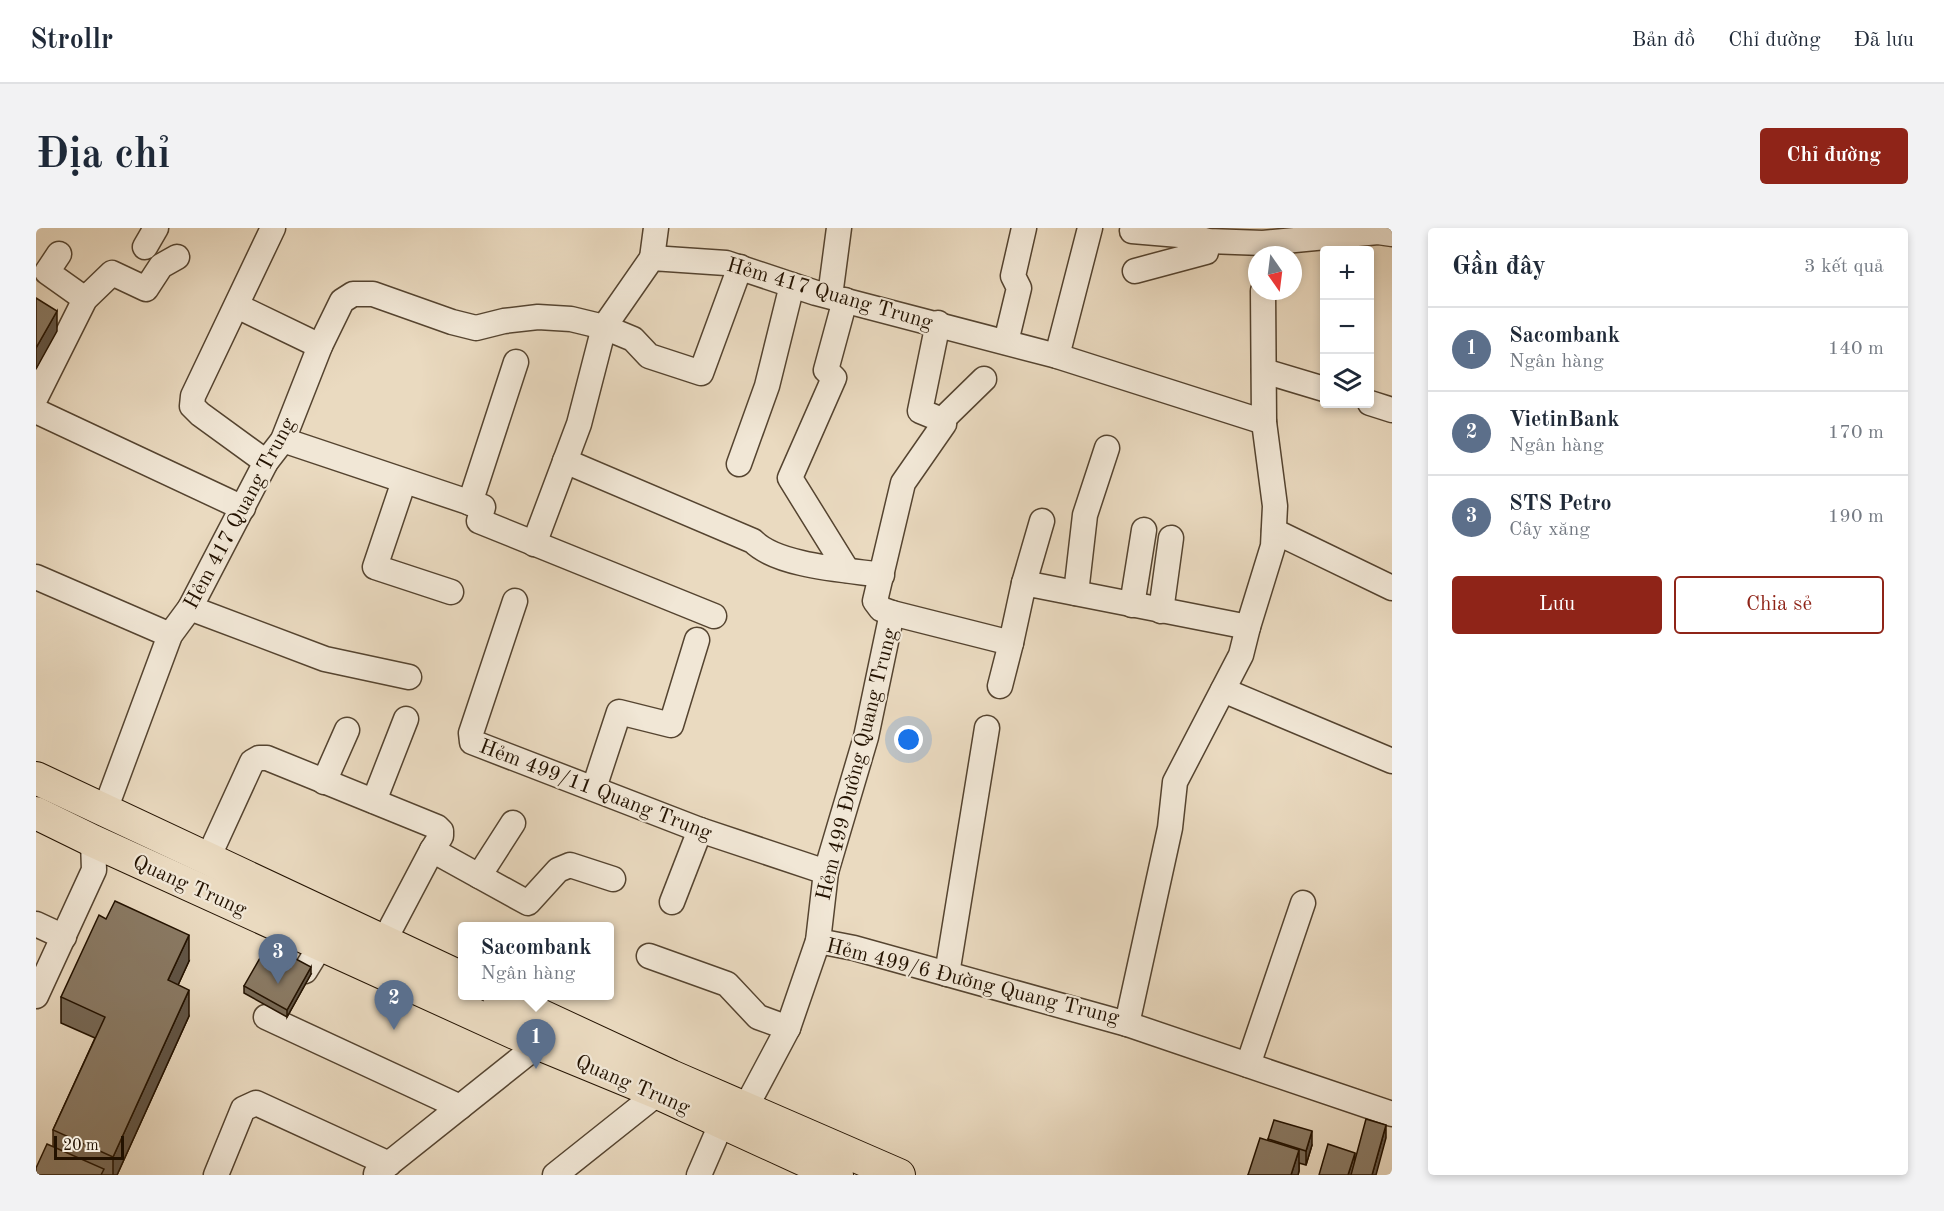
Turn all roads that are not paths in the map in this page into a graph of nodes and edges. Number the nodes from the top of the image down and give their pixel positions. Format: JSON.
{"nodes":[{"id":1,"x":273,"y":228,"type":"edge"},
{"id":2,"x":656,"y":228,"type":"edge"},
{"id":3,"x":839,"y":228,"type":"edge"},
{"id":4,"x":1024,"y":228,"type":"edge"},
{"id":5,"x":1090,"y":228,"type":"edge"},
{"id":6,"x":1132,"y":231,"type":"dead end"},
{"id":7,"x":1326,"y":232,"type":"edge"},
{"id":8,"x":1388,"y":232,"type":"edge"},
{"id":9,"x":1208,"y":241,"type":"junction"},
{"id":10,"x":1263,"y":242,"type":"edge"},
{"id":11,"x":59,"y":254,"type":"dead end"},
{"id":12,"x":177,"y":257,"type":"dead end"},
{"id":13,"x":652,"y":258,"type":"junction"},
{"id":14,"x":740,"y":267,"type":"junction"},
{"id":15,"x":1135,"y":271,"type":"dead end"},
{"id":16,"x":792,"y":285,"type":"junction"},
{"id":17,"x":838,"y":298,"type":"junction"},
{"id":18,"x":85,"y":299,"type":"junction"},
{"id":19,"x":1263,"y":300,"type":"edge"},
{"id":20,"x":237,"y":306,"type":"junction"},
{"id":21,"x":938,"y":323,"type":"junction"},
{"id":22,"x":603,"y":327,"type":"junction"},
{"id":23,"x":1006,"y":342,"type":"junction"},
{"id":24,"x":320,"y":346,"type":"junction"},
{"id":25,"x":1057,"y":356,"type":"junction"},
{"id":26,"x":516,"y":362,"type":"dead end"},
{"id":27,"x":1264,"y":371,"type":"junction"},
{"id":28,"x":984,"y":379,"type":"dead end"},
{"id":29,"x":1320,"y":388,"type":"edge"},
{"id":30,"x":36,"y":397,"type":"edge"},
{"id":31,"x":1374,"y":404,"type":"edge"},
{"id":32,"x":1392,"y":410,"type":"edge"},
{"id":33,"x":36,"y":411,"type":"edge"},
{"id":34,"x":931,"y":415,"type":"junction"},
{"id":35,"x":1264,"y":422,"type":"junction"},
{"id":36,"x":283,"y":440,"type":"junction"},
{"id":37,"x":1107,"y":448,"type":"dead end"},
{"id":38,"x":565,"y":461,"type":"junction"},
{"id":39,"x":266,"y":462,"type":"junction"},
{"id":40,"x":739,"y":464,"type":"dead end"},
{"id":41,"x":404,"y":481,"type":"junction"},
{"id":42,"x":470,"y":503,"type":"junction"},
{"id":43,"x":243,"y":508,"type":"junction"},
{"id":44,"x":1042,"y":521,"type":"dead end"},
{"id":45,"x":1144,"y":530,"type":"dead end"},
{"id":46,"x":1274,"y":531,"type":"junction"},
{"id":47,"x":1171,"y":538,"type":"dead end"},
{"id":48,"x":534,"y":544,"type":"junction"},
{"id":49,"x":847,"y":570,"type":"junction"},
{"id":50,"x":882,"y":575,"type":"junction"},
{"id":51,"x":36,"y":577,"type":"edge"},
{"id":52,"x":1024,"y":583,"type":"junction"},
{"id":53,"x":1392,"y":588,"type":"edge"},
{"id":54,"x":451,"y":592,"type":"dead end"},
{"id":55,"x":1076,"y":593,"type":"junction"},
{"id":56,"x":515,"y":601,"type":"dead end"},
{"id":57,"x":1132,"y":605,"type":"junction"},
{"id":58,"x":190,"y":608,"type":"junction"},
{"id":59,"x":1161,"y":610,"type":"junction"},
{"id":60,"x":892,"y":613,"type":"junction"},
{"id":61,"x":714,"y":616,"type":"dead end"},
{"id":62,"x":1248,"y":627,"type":"junction"},
{"id":63,"x":170,"y":635,"type":"junction"},
{"id":64,"x":698,"y":640,"type":"dead end"},
{"id":65,"x":1011,"y":643,"type":"junction"},
{"id":66,"x":409,"y":677,"type":"dead end"},
{"id":67,"x":1000,"y":686,"type":"dead end"},
{"id":68,"x":1223,"y":690,"type":"junction"},
{"id":69,"x":406,"y":719,"type":"dead end"},
{"id":70,"x":987,"y":728,"type":"dead end"},
{"id":71,"x":347,"y":729,"type":"dead end"},
{"id":72,"x":1392,"y":761,"type":"edge"},
{"id":73,"x":36,"y":778,"type":"edge"},
{"id":74,"x":324,"y":782,"type":"junction"},
{"id":75,"x":594,"y":788,"type":"junction"},
{"id":76,"x":374,"y":801,"type":"junction"},
{"id":77,"x":105,"y":810,"type":"junction"},
{"id":78,"x":36,"y":813,"type":"edge"},
{"id":79,"x":513,"y":823,"type":"dead end"},
{"id":80,"x":700,"y":830,"type":"junction"},
{"id":81,"x":93,"y":841,"type":"junction"},
{"id":82,"x":432,"y":850,"type":"junction"},
{"id":83,"x":208,"y":858,"type":"junction"},
{"id":84,"x":826,"y":872,"type":"junction"},
{"id":85,"x":479,"y":876,"type":"junction"},
{"id":86,"x":613,"y":879,"type":"dead end"},
{"id":87,"x":672,"y":902,"type":"dead end"},
{"id":88,"x":1303,"y":903,"type":"dead end"},
{"id":89,"x":36,"y":924,"type":"edge"},
{"id":90,"x":64,"y":937,"type":"junction"},
{"id":91,"x":384,"y":941,"type":"junction"},
{"id":92,"x":818,"y":941,"type":"junction"},
{"id":93,"x":299,"y":942,"type":"junction"},
{"id":94,"x":649,"y":956,"type":"dead end"},
{"id":95,"x":305,"y":971,"type":"edge"},
{"id":96,"x":947,"y":974,"type":"junction"},
{"id":97,"x":458,"y":976,"type":"edge"},
{"id":98,"x":36,"y":996,"type":"edge"},
{"id":99,"x":506,"y":1000,"type":"edge"},
{"id":100,"x":266,"y":1017,"type":"dead end"},
{"id":101,"x":1127,"y":1024,"type":"junction"},
{"id":102,"x":788,"y":1028,"type":"junction"},
{"id":103,"x":539,"y":1044,"type":"junction"},
{"id":104,"x":1248,"y":1065,"type":"junction"},
{"id":105,"x":664,"y":1084,"type":"junction"},
{"id":106,"x":460,"y":1107,"type":"junction"},
{"id":107,"x":734,"y":1114,"type":"junction"},
{"id":108,"x":1392,"y":1114,"type":"edge"},
{"id":109,"x":382,"y":1169,"type":"edge"},
{"id":110,"x":216,"y":1175,"type":"edge"},
{"id":111,"x":555,"y":1175,"type":"edge"},
{"id":112,"x":699,"y":1175,"type":"edge"},
{"id":113,"x":837,"y":1175,"type":"edge"},
{"id":114,"x":899,"y":1175,"type":"edge"}],
"edges":[{"from":1,"to":20,"type":"street"},
{"from":2,"to":13,"type":"street"},
{"from":3,"to":17,"type":"street"},
{"from":4,"to":23,"type":"street"},
{"from":5,"to":25,"type":"street"},
{"from":6,"to":9,"type":"street"},
{"from":7,"to":8,"type":"street"},
{"from":7,"to":10,"type":"street"},
{"from":9,"to":10,"type":"street"},
{"from":9,"to":15,"type":"street"},
{"from":11,"to":18,"type":"street"},
{"from":12,"to":18,"type":"street"},
{"from":13,"to":14,"type":"street","name":"Hẻm 417 Quang Trung"},
{"from":13,"to":22,"type":"street"},
{"from":14,"to":16,"type":"street","name":"Hẻm 417 Quang Trung"},
{"from":14,"to":22,"type":"street","name":"Hẻm 417 Quang Trung"},
{"from":16,"to":17,"type":"street","name":"Hẻm 417 Quang Trung"},
{"from":16,"to":40,"type":"street"},
{"from":17,"to":21,"type":"street","name":"Hẻm 417 Quang Trung"},
{"from":17,"to":49,"type":"street"},
{"from":18,"to":30,"type":"street"},
{"from":19,"to":27,"type":"street","name":"Hẻm 499/6 Đường Quang Trung"},
{"from":20,"to":24,"type":"street"},
{"from":20,"to":39,"type":"street"},
{"from":21,"to":23,"type":"street","name":"Hẻm 417 Quang Trung"},
{"from":21,"to":34,"type":"street"},
{"from":22,"to":24,"type":"street","name":"Hẻm 417 Quang Trung"},
{"from":22,"to":38,"type":"street"},
{"from":23,"to":25,"type":"street","name":"Hẻm 417 Quang Trung"},
{"from":24,"to":36,"type":"street","name":"Hẻm 417 Quang Trung"},
{"from":25,"to":35,"type":"street","name":"Hẻm 417 Quang Trung"},
{"from":26,"to":42,"type":"street"},
{"from":27,"to":29,"type":"street"},
{"from":27,"to":35,"type":"street","name":"Hẻm 499/6 Đường Quang Trung"},
{"from":28,"to":34,"type":"street"},
{"from":31,"to":32,"type":"street"},
{"from":33,"to":43,"type":"street"},
{"from":34,"to":50,"type":"street","name":"Hẻm 499 Đường Quang Trung"},
{"from":35,"to":46,"type":"street","name":"Hẻm 499/6 Đường Quang Trung"},
{"from":36,"to":39,"type":"street","name":"Hẻm 417 Quang Trung"},
{"from":36,"to":41,"type":"street"},
{"from":37,"to":55,"type":"street"},
{"from":38,"to":48,"type":"street"},
{"from":38,"to":49,"type":"street"},
{"from":39,"to":43,"type":"street","name":"Hẻm 417 Quang Trung"},
{"from":41,"to":42,"type":"street"},
{"from":41,"to":54,"type":"street"},
{"from":42,"to":48,"type":"street"},
{"from":43,"to":58,"type":"street","name":"Hẻm 417 Quang Trung"},
{"from":44,"to":52,"type":"street"},
{"from":45,"to":57,"type":"street"},
{"from":46,"to":53,"type":"street"},
{"from":46,"to":62,"type":"street","name":"Hẻm 499/6 Đường Quang Trung"},
{"from":47,"to":59,"type":"street"},
{"from":48,"to":61,"type":"street"},
{"from":49,"to":50,"type":"street"},
{"from":50,"to":60,"type":"street","name":"Hẻm 499 Đường Quang Trung"},
{"from":51,"to":63,"type":"street"},
{"from":52,"to":55,"type":"street"},
{"from":52,"to":65,"type":"street"},
{"from":55,"to":57,"type":"street"},
{"from":56,"to":75,"type":"street","name":"Hẻm 499/11 Quang Trung"},
{"from":57,"to":59,"type":"street"},
{"from":58,"to":63,"type":"street","name":"Hẻm 417 Quang Trung"},
{"from":58,"to":66,"type":"street"},
{"from":59,"to":62,"type":"street"},
{"from":60,"to":65,"type":"street"},
{"from":60,"to":84,"type":"street","name":"Hẻm 499 Đường Quang Trung"},
{"from":62,"to":68,"type":"street","name":"Hẻm 499/6 Đường Quang Trung"},
{"from":63,"to":77,"type":"street","name":"Hẻm 417 Quang Trung"},
{"from":64,"to":75,"type":"street"},
{"from":65,"to":67,"type":"street"},
{"from":68,"to":72,"type":"street"},
{"from":68,"to":101,"type":"street","name":"Hẻm 499/6 Đường Quang Trung"},
{"from":69,"to":76,"type":"street"},
{"from":70,"to":96,"type":"street"},
{"from":71,"to":74,"type":"street"},
{"from":73,"to":77,"type":"main road","name":"Quang Trung"},
{"from":74,"to":76,"type":"street"},
{"from":74,"to":83,"type":"street"},
{"from":75,"to":80,"type":"street","name":"Hẻm 499/11 Quang Trung"},
{"from":76,"to":82,"type":"street"},
{"from":77,"to":81,"type":"main road"},
{"from":77,"to":83,"type":"main road","name":"Quang Trung"},
{"from":78,"to":81,"type":"main road","name":"Quang Trung"},
{"from":79,"to":85,"type":"street"},
{"from":80,"to":84,"type":"street","name":"Hẻm 499/11 Quang Trung"},
{"from":80,"to":87,"type":"street"},
{"from":81,"to":90,"type":"street"},
{"from":81,"to":93,"type":"main road","name":"Quang Trung"},
{"from":82,"to":85,"type":"street"},
{"from":82,"to":91,"type":"street"},
{"from":83,"to":91,"type":"main road","name":"Quang Trung"},
{"from":84,"to":92,"type":"street","name":"Hẻm 499 Đường Quang Trung"},
{"from":85,"to":86,"type":"street"},
{"from":88,"to":104,"type":"street"},
{"from":89,"to":90,"type":"street"},
{"from":90,"to":98,"type":"street"},
{"from":91,"to":97,"type":"main road","name":"Quang Trung"},
{"from":92,"to":96,"type":"street","name":"Hẻm 499/6 Đường Quang Trung"},
{"from":92,"to":102,"type":"street","name":"Hẻm 499 Đường Quang Trung"},
{"from":93,"to":95,"type":"street"},
{"from":93,"to":103,"type":"main road","name":"Quang Trung"},
{"from":94,"to":102,"type":"street"},
{"from":96,"to":101,"type":"street","name":"Hẻm 499/6 Đường Quang Trung"},
{"from":99,"to":105,"type":"main road","name":"Quang Trung"},
{"from":100,"to":106,"type":"street"},
{"from":101,"to":104,"type":"street"},
{"from":102,"to":107,"type":"street","name":"Hẻm 499 Đường Quang Trung"},
{"from":103,"to":105,"type":"main road","name":"Quang Trung"},
{"from":103,"to":106,"type":"street"},
{"from":104,"to":108,"type":"street"},
{"from":105,"to":107,"type":"main road","name":"Quang Trung"},
{"from":105,"to":111,"type":"street"},
{"from":106,"to":109,"type":"street"},
{"from":107,"to":112,"type":"street","name":"Hẻm 499 Đường Quang Trung"},
{"from":107,"to":113,"type":"main road","name":"Quang Trung"},
{"from":107,"to":114,"type":"main road","name":"Quang Trung"},
{"from":109,"to":110,"type":"street"}]}
